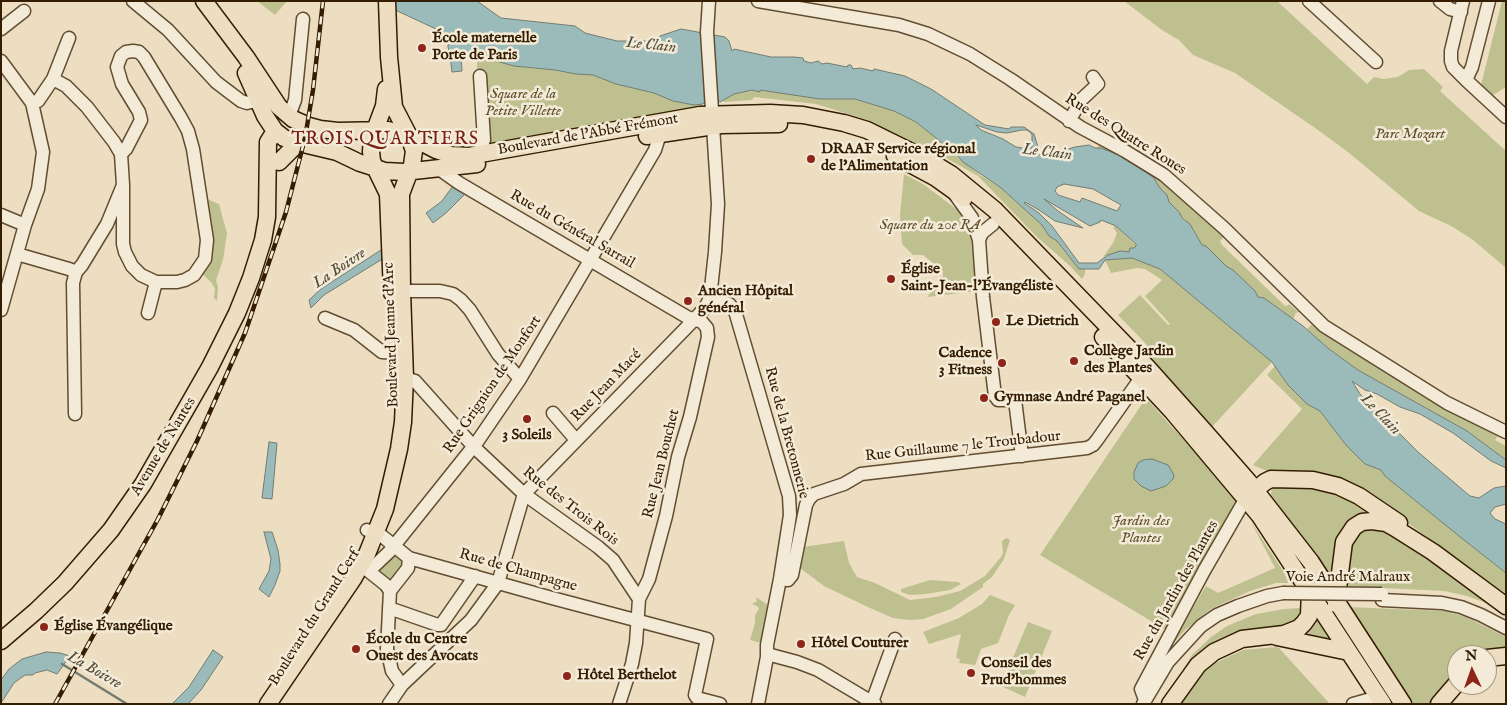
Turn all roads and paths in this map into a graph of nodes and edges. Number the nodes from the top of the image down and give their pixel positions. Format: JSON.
{"nodes":[{"id":1,"x":134,"y":1,"type":"edge"},
{"id":2,"x":204,"y":1,"type":"edge"},
{"id":3,"x":709,"y":1,"type":"edge"},
{"id":4,"x":758,"y":1,"type":"edge"},
{"id":5,"x":1309,"y":1,"type":"edge"},
{"id":6,"x":1440,"y":1,"type":"edge"},
{"id":7,"x":1489,"y":1,"type":"edge"},
{"id":8,"x":387,"y":6,"type":"edge"},
{"id":9,"x":1462,"y":7,"type":"edge"},
{"id":10,"x":17,"y":13,"type":"dead end"},
{"id":11,"x":303,"y":19,"type":"dead end"},
{"id":12,"x":1,"y":29,"type":"edge"},
{"id":13,"x":69,"y":38,"type":"dead end"},
{"id":14,"x":240,"y":50,"type":"junction"},
{"id":15,"x":389,"y":56,"type":"junction"},
{"id":16,"x":1,"y":61,"type":"edge"},
{"id":17,"x":1376,"y":62,"type":"dead end"},
{"id":18,"x":480,"y":76,"type":"dead end"},
{"id":19,"x":53,"y":79,"type":"junction"},
{"id":20,"x":1098,"y":80,"type":"dead end"},
{"id":21,"x":1466,"y":80,"type":"junction"},
{"id":22,"x":258,"y":101,"type":"junction"},
{"id":23,"x":276,"y":102,"type":"junction"},
{"id":24,"x":32,"y":103,"type":"junction"},
{"id":25,"x":712,"y":113,"type":"junction"},
{"id":26,"x":1506,"y":117,"type":"edge"},
{"id":27,"x":1069,"y":121,"type":"junction"},
{"id":28,"x":661,"y":126,"type":"junction"},
{"id":29,"x":375,"y":129,"type":"junction"},
{"id":30,"x":286,"y":131,"type":"junction"},
{"id":31,"x":409,"y":136,"type":"junction"},
{"id":32,"x":328,"y":149,"type":"junction"},
{"id":33,"x":121,"y":154,"type":"junction"},
{"id":34,"x":478,"y":155,"type":"junction"},
{"id":35,"x":375,"y":168,"type":"junction"},
{"id":36,"x":433,"y":169,"type":"junction"},
{"id":37,"x":409,"y":171,"type":"junction"},
{"id":38,"x":123,"y":185,"type":"junction"},
{"id":39,"x":950,"y":188,"type":"junction"},
{"id":40,"x":388,"y":194,"type":"junction"},
{"id":41,"x":1,"y":215,"type":"edge"},
{"id":42,"x":267,"y":217,"type":"junction"},
{"id":43,"x":994,"y":224,"type":"junction"},
{"id":44,"x":25,"y":225,"type":"junction"},
{"id":45,"x":978,"y":240,"type":"junction"},
{"id":46,"x":18,"y":254,"type":"junction"},
{"id":47,"x":591,"y":259,"type":"junction"},
{"id":48,"x":76,"y":272,"type":"junction"},
{"id":49,"x":156,"y":282,"type":"junction"},
{"id":50,"x":402,"y":291,"type":"junction"},
{"id":51,"x":710,"y":298,"type":"junction"},
{"id":52,"x":1,"y":310,"type":"edge"},
{"id":53,"x":148,"y":313,"type":"dead end"},
{"id":54,"x":325,"y":318,"type":"dead end"},
{"id":55,"x":695,"y":319,"type":"junction"},
{"id":56,"x":396,"y":353,"type":"junction"},
{"id":57,"x":1144,"y":372,"type":"junction"},
{"id":58,"x":405,"y":378,"type":"junction"},
{"id":59,"x":520,"y":379,"type":"junction"},
{"id":60,"x":553,"y":413,"type":"dead end"},
{"id":61,"x":75,"y":414,"type":"dead end"},
{"id":62,"x":1506,"y":432,"type":"edge"},
{"id":63,"x":576,"y":440,"type":"junction"},
{"id":64,"x":474,"y":447,"type":"junction"},
{"id":65,"x":1022,"y":456,"type":"junction"},
{"id":66,"x":524,"y":494,"type":"junction"},
{"id":67,"x":1251,"y":494,"type":"junction"},
{"id":68,"x":372,"y":532,"type":"junction"},
{"id":69,"x":394,"y":546,"type":"junction"},
{"id":70,"x":1433,"y":552,"type":"junction"},
{"id":71,"x":409,"y":558,"type":"junction"},
{"id":72,"x":1311,"y":562,"type":"junction"},
{"id":73,"x":361,"y":566,"type":"junction"},
{"id":74,"x":475,"y":576,"type":"junction"},
{"id":75,"x":780,"y":579,"type":"junction"},
{"id":76,"x":498,"y":583,"type":"junction"},
{"id":77,"x":390,"y":591,"type":"junction"},
{"id":78,"x":1310,"y":591,"type":"junction"},
{"id":79,"x":1382,"y":597,"type":"junction"},
{"id":80,"x":639,"y":599,"type":"junction"},
{"id":81,"x":1337,"y":600,"type":"junction"},
{"id":82,"x":1506,"y":606,"type":"edge"},
{"id":83,"x":389,"y":608,"type":"junction"},
{"id":84,"x":1506,"y":620,"type":"edge"},
{"id":85,"x":638,"y":621,"type":"junction"},
{"id":86,"x":1333,"y":628,"type":"junction"},
{"id":87,"x":1506,"y":628,"type":"edge"},
{"id":88,"x":1270,"y":636,"type":"junction"},
{"id":89,"x":896,"y":639,"type":"dead end"},
{"id":90,"x":1,"y":641,"type":"edge"},
{"id":91,"x":1349,"y":652,"type":"junction"},
{"id":92,"x":767,"y":654,"type":"junction"},
{"id":93,"x":402,"y":685,"type":"junction"},
{"id":94,"x":1381,"y":700,"type":"edge"},
{"id":95,"x":1146,"y":702,"type":"edge"},
{"id":96,"x":873,"y":703,"type":"edge"},
{"id":97,"x":260,"y":704,"type":"edge"},
{"id":98,"x":268,"y":704,"type":"edge"},
{"id":99,"x":389,"y":704,"type":"edge"},
{"id":100,"x":619,"y":704,"type":"edge"},
{"id":101,"x":720,"y":704,"type":"edge"},
{"id":102,"x":758,"y":704,"type":"edge"},
{"id":103,"x":1170,"y":704,"type":"edge"},
{"id":104,"x":1354,"y":704,"type":"edge"},
{"id":105,"x":1403,"y":704,"type":"edge"}],
"edges":[{"from":1,"to":22,"type":"street"},
{"from":2,"to":14,"type":"main road"},
{"from":3,"to":25,"type":"street"},
{"from":4,"to":27,"type":"street","name":"Rue des Quatre Roues"},
{"from":5,"to":17,"type":"street"},
{"from":6,"to":9,"type":"street"},
{"from":7,"to":21,"type":"street"},
{"from":8,"to":15,"type":"main road"},
{"from":9,"to":21,"type":"street"},
{"from":10,"to":12,"type":"street"},
{"from":11,"to":30,"type":"street"},
{"from":13,"to":19,"type":"street"},
{"from":14,"to":22,"type":"main road"},
{"from":14,"to":23,"type":"main road"},
{"from":15,"to":29,"type":"main road"},
{"from":15,"to":31,"type":"main road"},
{"from":16,"to":24,"type":"street"},
{"from":18,"to":34,"type":"street"},
{"from":19,"to":24,"type":"street"},
{"from":19,"to":33,"type":"street"},
{"from":20,"to":27,"type":"street"},
{"from":21,"to":26,"type":"street"},
{"from":22,"to":23,"type":"street"},
{"from":22,"to":30,"type":"main road"},
{"from":23,"to":30,"type":"main road"},
{"from":24,"to":44,"type":"street"},
{"from":25,"to":28,"type":"main road","name":"Boulevard de l'Abbé Frémont"},
{"from":25,"to":39,"type":"main road"},
{"from":25,"to":51,"type":"street"},
{"from":25,"to":57,"type":"main road"},
{"from":27,"to":62,"type":"street","name":"Rue des Quatre Roues"},
{"from":28,"to":34,"type":"main road","name":"Boulevard de l'Abbé Frémont"},
{"from":28,"to":36,"type":"main road","name":"Boulevard de l'Abbé Frémont"},
{"from":28,"to":47,"type":"street","name":"Rue Grignion de Monfort"},
{"from":29,"to":30,"type":"main road"},
{"from":29,"to":31,"type":"main road"},
{"from":29,"to":35,"type":"main road"},
{"from":30,"to":32,"type":"main road"},
{"from":30,"to":42,"type":"main road","name":"Avenue de Nantes"},
{"from":30,"to":42,"type":"main road","name":"Avenue de Nantes"},
{"from":31,"to":34,"type":"main road","name":"Boulevard de l'Abbé Frémont"},
{"from":31,"to":37,"type":"main road"},
{"from":32,"to":35,"type":"main road"},
{"from":32,"to":40,"type":"main road"},
{"from":33,"to":38,"type":"street"},
{"from":33,"to":49,"type":"street"},
{"from":35,"to":37,"type":"main road"},
{"from":35,"to":40,"type":"main road","name":"Boulevard Jeanne d’Arc"},
{"from":36,"to":37,"type":"main road","name":"Boulevard de l'Abbé Frémont"},
{"from":36,"to":47,"type":"street","name":"Rue du Général Sarrail"},
{"from":37,"to":50,"type":"main road","name":"Boulevard Jeanne d’Arc"},
{"from":38,"to":48,"type":"street"},
{"from":38,"to":49,"type":"street"},
{"from":39,"to":43,"type":"main road"},
{"from":39,"to":45,"type":"street"},
{"from":40,"to":56,"type":"main road","name":"Boulevard Jeanne d’Arc"},
{"from":41,"to":44,"type":"street"},
{"from":42,"to":90,"type":"main road","name":"Avenue de Nantes"},
{"from":43,"to":45,"type":"street"},
{"from":43,"to":57,"type":"main road"},
{"from":44,"to":46,"type":"street"},
{"from":45,"to":65,"type":"street"},
{"from":46,"to":48,"type":"street"},
{"from":46,"to":52,"type":"street"},
{"from":47,"to":55,"type":"street","name":"Rue du Général Sarrail"},
{"from":47,"to":59,"type":"street","name":"Rue Grignion de Monfort"},
{"from":48,"to":61,"type":"street"},
{"from":49,"to":53,"type":"street"},
{"from":50,"to":58,"type":"main road","name":"Boulevard Jeanne d’Arc"},
{"from":50,"to":59,"type":"street"},
{"from":51,"to":55,"type":"street","name":"Rue Jean Macé"},
{"from":51,"to":75,"type":"street","name":"Rue de la Bretonnerie"},
{"from":54,"to":56,"type":"street"},
{"from":55,"to":63,"type":"street","name":"Rue Jean Macé"},
{"from":55,"to":80,"type":"street","name":"Rue Jean Bouchet"},
{"from":56,"to":68,"type":"main road","name":"Boulevard Jeanne d’Arc"},
{"from":57,"to":65,"type":"street","name":"Rue Guillaume 7 le Troubadour"},
{"from":57,"to":67,"type":"main road"},
{"from":58,"to":64,"type":"street","name":"Rue des Trois Rois"},
{"from":58,"to":68,"type":"main road","name":"Boulevard Jeanne d’Arc"},
{"from":59,"to":64,"type":"street","name":"Rue Grignion de Monfort"},
{"from":60,"to":63,"type":"street"},
{"from":63,"to":66,"type":"street","name":"Rue Jean Macé"},
{"from":64,"to":66,"type":"street","name":"Rue des Trois Rois"},
{"from":64,"to":69,"type":"street","name":"Rue Grignion de Monfort"},
{"from":65,"to":75,"type":"street","name":"Rue Guillaume 7 le Troubadour"},
{"from":66,"to":76,"type":"street"},
{"from":66,"to":80,"type":"street","name":"Rue des Trois Rois"},
{"from":67,"to":70,"type":"main road"},
{"from":67,"to":72,"type":"main road"},
{"from":67,"to":78,"type":"main road"},
{"from":67,"to":95,"type":"street","name":"Rue du Jardin des Plantes"},
{"from":68,"to":69,"type":"street","name":"Rue de Champagne"},
{"from":68,"to":73,"type":"main road","name":"Boulevard du Grand Cerf"},
{"from":69,"to":71,"type":"street","name":"Rue de Champagne"},
{"from":69,"to":73,"type":"street","name":"Rue Grignion de Monfort"},
{"from":70,"to":81,"type":"main road"},
{"from":70,"to":82,"type":"main road"},
{"from":71,"to":74,"type":"street","name":"Rue de Champagne"},
{"from":71,"to":77,"type":"street"},
{"from":72,"to":78,"type":"main road"},
{"from":72,"to":81,"type":"main road"},
{"from":73,"to":77,"type":"street"},
{"from":73,"to":97,"type":"main road","name":"Boulevard du Grand Cerf"},
{"from":73,"to":98,"type":"main road","name":"Boulevard du Grand Cerf"},
{"from":74,"to":76,"type":"street","name":"Rue de Champagne"},
{"from":74,"to":83,"type":"street"},
{"from":75,"to":92,"type":"street","name":"Rue de la Bretonnerie"},
{"from":76,"to":85,"type":"street","name":"Rue de Champagne"},
{"from":76,"to":93,"type":"street"},
{"from":77,"to":83,"type":"street"},
{"from":78,"to":86,"type":"main road"},
{"from":78,"to":88,"type":"main road"},
{"from":79,"to":84,"type":"street","name":"Voie André Malraux"},
{"from":79,"to":87,"type":"street","name":"Voie André Malraux"},
{"from":79,"to":95,"type":"street","name":"Voie André Malraux"},
{"from":80,"to":85,"type":"street","name":"Rue Jean Bouchet"},
{"from":81,"to":86,"type":"main road"},
{"from":81,"to":105,"type":"main road"},
{"from":83,"to":93,"type":"street"},
{"from":85,"to":100,"type":"street","name":"Rue Jean Bouchet"},
{"from":85,"to":101,"type":"street","name":"Rue de Champagne"},
{"from":86,"to":91,"type":"main road"},
{"from":88,"to":91,"type":"main road"},
{"from":88,"to":103,"type":"main road"},
{"from":89,"to":96,"type":"street"},
{"from":91,"to":94,"type":"main road"},
{"from":92,"to":96,"type":"street"},
{"from":92,"to":102,"type":"street","name":"Rue de la Bretonnerie"},
{"from":93,"to":99,"type":"street"},
{"from":94,"to":104,"type":"street"}]}
